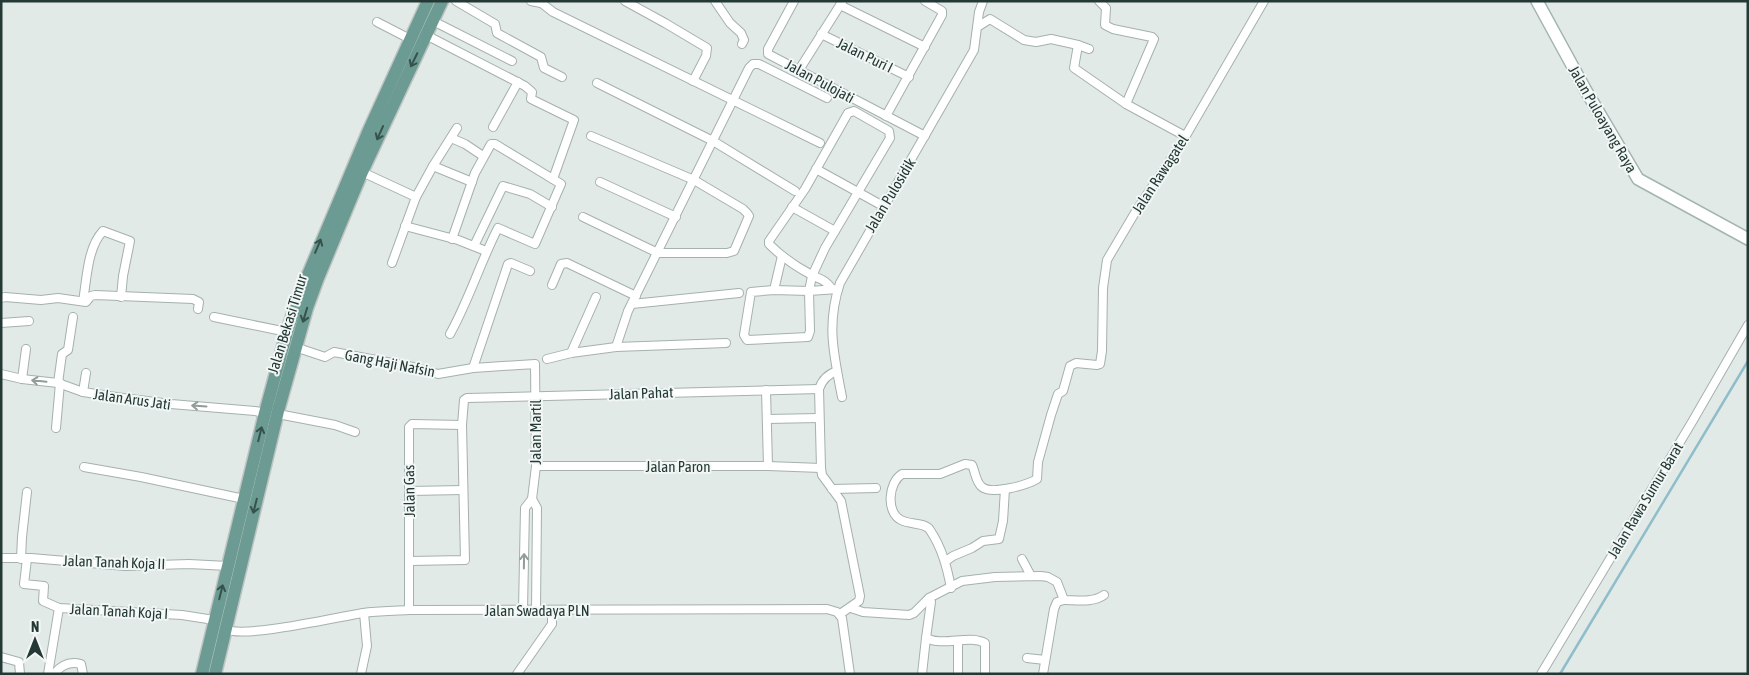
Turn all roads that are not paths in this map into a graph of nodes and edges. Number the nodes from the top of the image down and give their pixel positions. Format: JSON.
{"nodes":[{"id":1,"x":428,"y":1,"type":"edge"},
{"id":2,"x":442,"y":1,"type":"edge"},
{"id":3,"x":456,"y":1,"type":"edge"},
{"id":4,"x":531,"y":1,"type":"edge"},
{"id":5,"x":625,"y":1,"type":"edge"},
{"id":6,"x":715,"y":1,"type":"edge"},
{"id":7,"x":794,"y":1,"type":"edge"},
{"id":8,"x":925,"y":1,"type":"edge"},
{"id":9,"x":983,"y":1,"type":"edge"},
{"id":10,"x":1100,"y":1,"type":"edge"},
{"id":11,"x":1264,"y":1,"type":"edge"},
{"id":12,"x":1537,"y":1,"type":"edge"},
{"id":13,"x":541,"y":2,"type":"edge"},
{"id":14,"x":841,"y":3,"type":"edge"},
{"id":15,"x":433,"y":21,"type":"junction"},
{"id":16,"x":377,"y":22,"type":"dead end"},
{"id":17,"x":979,"y":26,"type":"junction"},
{"id":18,"x":821,"y":34,"type":"junction"},
{"id":19,"x":426,"y":35,"type":"junction"},
{"id":20,"x":410,"y":39,"type":"junction"},
{"id":21,"x":742,"y":44,"type":"dead end"},
{"id":22,"x":1078,"y":45,"type":"junction"},
{"id":23,"x":925,"y":47,"type":"junction"},
{"id":24,"x":1089,"y":49,"type":"dead end"},
{"id":25,"x":512,"y":61,"type":"dead end"},
{"id":26,"x":799,"y":70,"type":"junction"},
{"id":27,"x":562,"y":77,"type":"dead end"},
{"id":28,"x":908,"y":77,"type":"junction"},
{"id":29,"x":693,"y":81,"type":"junction"},
{"id":30,"x":518,"y":82,"type":"junction"},
{"id":31,"x":597,"y":83,"type":"dead end"},
{"id":32,"x":827,"y":98,"type":"dead end"},
{"id":33,"x":733,"y":101,"type":"junction"},
{"id":34,"x":1126,"y":104,"type":"junction"},
{"id":35,"x":886,"y":116,"type":"junction"},
{"id":36,"x":492,"y":127,"type":"dead end"},
{"id":37,"x":457,"y":128,"type":"dead end"},
{"id":38,"x":592,"y":136,"type":"dead end"},
{"id":39,"x":926,"y":136,"type":"junction"},
{"id":40,"x":1185,"y":136,"type":"junction"},
{"id":41,"x":451,"y":138,"type":"junction"},
{"id":42,"x":713,"y":141,"type":"junction"},
{"id":43,"x":820,"y":143,"type":"dead end"},
{"id":44,"x":483,"y":156,"type":"junction"},
{"id":45,"x":433,"y":166,"type":"junction"},
{"id":46,"x":816,"y":169,"type":"junction"},
{"id":47,"x":362,"y":172,"type":"junction"},
{"id":48,"x":553,"y":179,"type":"junction"},
{"id":49,"x":694,"y":180,"type":"junction"},
{"id":50,"x":472,"y":182,"type":"junction"},
{"id":51,"x":600,"y":182,"type":"dead end"},
{"id":52,"x":794,"y":191,"type":"dead end"},
{"id":53,"x":857,"y":192,"type":"junction"},
{"id":54,"x":416,"y":197,"type":"junction"},
{"id":55,"x":883,"y":206,"type":"junction"},
{"id":56,"x":552,"y":207,"type":"junction"},
{"id":57,"x":792,"y":207,"type":"junction"},
{"id":58,"x":583,"y":217,"type":"dead end"},
{"id":59,"x":676,"y":217,"type":"junction"},
{"id":60,"x":405,"y":226,"type":"junction"},
{"id":61,"x":834,"y":231,"type":"junction"},
{"id":62,"x":452,"y":239,"type":"junction"},
{"id":63,"x":1748,"y":239,"type":"edge"},
{"id":64,"x":474,"y":246,"type":"junction"},
{"id":65,"x":486,"y":251,"type":"junction"},
{"id":66,"x":658,"y":253,"type":"junction"},
{"id":67,"x":782,"y":256,"type":"junction"},
{"id":68,"x":392,"y":262,"type":"dead end"},
{"id":69,"x":530,"y":271,"type":"dead end"},
{"id":70,"x":812,"y":276,"type":"junction"},
{"id":71,"x":552,"y":285,"type":"dead end"},
{"id":72,"x":835,"y":289,"type":"junction"},
{"id":73,"x":774,"y":290,"type":"junction"},
{"id":74,"x":809,"y":292,"type":"junction"},
{"id":75,"x":738,"y":293,"type":"dead end"},
{"id":76,"x":636,"y":296,"type":"junction"},
{"id":77,"x":121,"y":297,"type":"junction"},
{"id":78,"x":596,"y":297,"type":"dead end"},
{"id":79,"x":1,"y":298,"type":"edge"},
{"id":80,"x":84,"y":301,"type":"junction"},
{"id":81,"x":632,"y":304,"type":"junction"},
{"id":82,"x":198,"y":309,"type":"dead end"},
{"id":83,"x":73,"y":317,"type":"dead end"},
{"id":84,"x":214,"y":317,"type":"dead end"},
{"id":85,"x":29,"y":321,"type":"dead end"},
{"id":86,"x":1,"y":323,"type":"edge"},
{"id":87,"x":1748,"y":325,"type":"edge"},
{"id":88,"x":287,"y":332,"type":"junction"},
{"id":89,"x":450,"y":334,"type":"dead end"},
{"id":90,"x":726,"y":342,"type":"dead end"},
{"id":91,"x":295,"y":347,"type":"junction"},
{"id":92,"x":616,"y":347,"type":"junction"},
{"id":93,"x":26,"y":349,"type":"dead end"},
{"id":94,"x":571,"y":353,"type":"junction"},
{"id":95,"x":547,"y":359,"type":"dead end"},
{"id":96,"x":535,"y":364,"type":"joint"},
{"id":97,"x":473,"y":368,"type":"junction"},
{"id":98,"x":837,"y":371,"type":"junction"},
{"id":99,"x":86,"y":373,"type":"dead end"},
{"id":100,"x":1,"y":374,"type":"edge"},
{"id":101,"x":22,"y":379,"type":"junction"},
{"id":102,"x":59,"y":383,"type":"junction"},
{"id":103,"x":819,"y":389,"type":"junction"},
{"id":104,"x":766,"y":390,"type":"junction"},
{"id":105,"x":83,"y":392,"type":"junction"},
{"id":106,"x":535,"y":396,"type":"junction"},
{"id":107,"x":842,"y":397,"type":"dead end"},
{"id":108,"x":271,"y":414,"type":"junction"},
{"id":109,"x":819,"y":418,"type":"junction"},
{"id":110,"x":767,"y":419,"type":"junction"},
{"id":111,"x":462,"y":425,"type":"junction"},
{"id":112,"x":56,"y":428,"type":"dead end"},
{"id":113,"x":355,"y":432,"type":"dead end"},
{"id":114,"x":536,"y":466,"type":"junction"},
{"id":115,"x":768,"y":466,"type":"junction"},
{"id":116,"x":84,"y":467,"type":"dead end"},
{"id":117,"x":820,"y":468,"type":"junction"},
{"id":118,"x":832,"y":488,"type":"junction"},
{"id":119,"x":876,"y":488,"type":"dead end"},
{"id":120,"x":1005,"y":489,"type":"junction"},
{"id":121,"x":463,"y":490,"type":"junction"},
{"id":122,"x":27,"y":492,"type":"dead end"},
{"id":123,"x":409,"y":492,"type":"junction"},
{"id":124,"x":244,"y":499,"type":"junction"},
{"id":125,"x":532,"y":500,"type":"junction"},
{"id":126,"x":1,"y":558,"type":"edge"},
{"id":127,"x":24,"y":559,"type":"junction"},
{"id":128,"x":1022,"y":559,"type":"dead end"},
{"id":129,"x":410,"y":561,"type":"junction"},
{"id":130,"x":946,"y":561,"type":"junction"},
{"id":131,"x":228,"y":566,"type":"junction"},
{"id":132,"x":1031,"y":576,"type":"junction"},
{"id":133,"x":952,"y":588,"type":"junction"},
{"id":134,"x":1104,"y":595,"type":"dead end"},
{"id":135,"x":929,"y":598,"type":"junction"},
{"id":136,"x":1064,"y":600,"type":"junction"},
{"id":137,"x":59,"y":608,"type":"junction"},
{"id":138,"x":851,"y":608,"type":"junction"},
{"id":139,"x":409,"y":610,"type":"junction"},
{"id":140,"x":523,"y":610,"type":"junction"},
{"id":141,"x":536,"y":610,"type":"junction"},
{"id":142,"x":552,"y":610,"type":"junction"},
{"id":143,"x":364,"y":613,"type":"junction"},
{"id":144,"x":840,"y":614,"type":"junction"},
{"id":145,"x":214,"y":620,"type":"junction"},
{"id":146,"x":230,"y":631,"type":"junction"},
{"id":147,"x":926,"y":638,"type":"junction"},
{"id":148,"x":958,"y":641,"type":"junction"},
{"id":149,"x":1,"y":658,"type":"edge"},
{"id":150,"x":1026,"y":658,"type":"dead end"},
{"id":151,"x":1045,"y":660,"type":"junction"},
{"id":152,"x":20,"y":674,"type":"edge"},
{"id":153,"x":48,"y":674,"type":"edge"},
{"id":154,"x":54,"y":674,"type":"edge"},
{"id":155,"x":83,"y":674,"type":"edge"},
{"id":156,"x":202,"y":674,"type":"edge"},
{"id":157,"x":214,"y":674,"type":"edge"},
{"id":158,"x":360,"y":674,"type":"edge"},
{"id":159,"x":517,"y":674,"type":"edge"},
{"id":160,"x":850,"y":674,"type":"edge"},
{"id":161,"x":922,"y":674,"type":"edge"},
{"id":162,"x":958,"y":674,"type":"edge"},
{"id":163,"x":985,"y":674,"type":"edge"},
{"id":164,"x":1043,"y":674,"type":"edge"},
{"id":165,"x":1542,"y":674,"type":"edge"}],
"edges":[{"from":1,"to":20,"type":"main road","name":"Jalan Bekasi Timur"},
{"from":2,"to":15,"type":"main road","name":"Jalan Bekasi Timur"},
{"from":3,"to":27,"type":"street"},
{"from":4,"to":13,"type":"street"},
{"from":5,"to":29,"type":"street"},
{"from":6,"to":21,"type":"street"},
{"from":7,"to":26,"type":"street","name":"Jalan Pulojati"},
{"from":8,"to":23,"type":"street","name":"Jalan Puri I"},
{"from":9,"to":17,"type":"street","name":"Jalan Pulosidik"},
{"from":10,"to":34,"type":"street"},
{"from":11,"to":40,"type":"street","name":"Jalan Rawagatel"},
{"from":12,"to":63,"type":"street","name":"Jalan Puloayang Raya"},
{"from":13,"to":29,"type":"street"},
{"from":14,"to":18,"type":"street"},
{"from":14,"to":23,"type":"street"},
{"from":15,"to":19,"type":"main road","name":"Jalan Bekasi Timur"},
{"from":15,"to":25,"type":"street"},
{"from":16,"to":20,"type":"street"},
{"from":17,"to":22,"type":"street"},
{"from":17,"to":39,"type":"street","name":"Jalan Pulosidik"},
{"from":18,"to":26,"type":"street"},
{"from":18,"to":28,"type":"street","name":"Jalan Puri I"},
{"from":19,"to":30,"type":"street"},
{"from":19,"to":47,"type":"main road","name":"Jalan Bekasi Timur","one_way":true},
{"from":88,"to":20,"type":"main road","name":"Jalan Bekasi Timur","one_way":true},
{"from":22,"to":24,"type":"street"},
{"from":22,"to":34,"type":"street"},
{"from":23,"to":28,"type":"street","name":"Jalan Puri I"},
{"from":26,"to":35,"type":"street","name":"Jalan Pulojati"},
{"from":28,"to":35,"type":"street","name":"Jalan Puri I"},
{"from":29,"to":33,"type":"street"},
{"from":30,"to":36,"type":"street"},
{"from":30,"to":48,"type":"street"},
{"from":31,"to":42,"type":"street"},
{"from":32,"to":33,"type":"street"},
{"from":33,"to":42,"type":"street"},
{"from":33,"to":43,"type":"street"},
{"from":34,"to":40,"type":"street"},
{"from":35,"to":39,"type":"street","name":"Jalan Pulojati"},
{"from":37,"to":41,"type":"street"},
{"from":38,"to":49,"type":"street"},
{"from":39,"to":55,"type":"street","name":"Jalan Pulosidik"},
{"from":40,"to":120,"type":"street","name":"Jalan Rawagatel"},
{"from":41,"to":44,"type":"street"},
{"from":41,"to":45,"type":"street"},
{"from":42,"to":49,"type":"street"},
{"from":42,"to":52,"type":"street"},
{"from":44,"to":48,"type":"street"},
{"from":44,"to":50,"type":"street"},
{"from":45,"to":50,"type":"street"},
{"from":45,"to":54,"type":"street"},
{"from":46,"to":53,"type":"street"},
{"from":46,"to":53,"type":"street"},
{"from":46,"to":57,"type":"street"},
{"from":47,"to":54,"type":"street"},
{"from":47,"to":91,"type":"main road","name":"Jalan Bekasi Timur","one_way":true},
{"from":48,"to":56,"type":"street"},
{"from":49,"to":59,"type":"street"},
{"from":49,"to":66,"type":"street"},
{"from":50,"to":62,"type":"street"},
{"from":51,"to":59,"type":"street"},
{"from":53,"to":55,"type":"street"},
{"from":53,"to":61,"type":"street"},
{"from":54,"to":60,"type":"street"},
{"from":55,"to":72,"type":"street","name":"Jalan Pulosidik"},
{"from":56,"to":64,"type":"street"},
{"from":56,"to":65,"type":"street"},
{"from":57,"to":61,"type":"street"},
{"from":57,"to":67,"type":"street"},
{"from":58,"to":66,"type":"street"},
{"from":59,"to":66,"type":"street"},
{"from":60,"to":62,"type":"street"},
{"from":60,"to":68,"type":"street"},
{"from":61,"to":70,"type":"street"},
{"from":62,"to":64,"type":"street"},
{"from":64,"to":65,"type":"street"},
{"from":65,"to":89,"type":"street"},
{"from":66,"to":76,"type":"street"},
{"from":67,"to":70,"type":"street"},
{"from":67,"to":73,"type":"street"},
{"from":69,"to":97,"type":"street"},
{"from":70,"to":72,"type":"street"},
{"from":70,"to":74,"type":"street"},
{"from":71,"to":76,"type":"street"},
{"from":72,"to":74,"type":"street"},
{"from":72,"to":98,"type":"street","name":"Jalan Pulosidik"},
{"from":73,"to":74,"type":"street"},
{"from":73,"to":74,"type":"street"},
{"from":75,"to":81,"type":"street"},
{"from":76,"to":81,"type":"street"},
{"from":77,"to":80,"type":"street"},
{"from":77,"to":80,"type":"street"},
{"from":77,"to":82,"type":"street"},
{"from":78,"to":94,"type":"street"},
{"from":79,"to":80,"type":"street"},
{"from":81,"to":92,"type":"street"},
{"from":83,"to":102,"type":"street"},
{"from":84,"to":88,"type":"street"},
{"from":85,"to":86,"type":"street"},
{"from":87,"to":165,"type":"street","name":"Jalan Rawa Sumur Barat"},
{"from":88,"to":108,"type":"main road","name":"Jalan Bekasi Timur"},
{"from":90,"to":92,"type":"street"},
{"from":91,"to":97,"type":"street","name":"Gang Haji Nafsin"},
{"from":91,"to":108,"type":"main road","name":"Jalan Bekasi Timur"},
{"from":92,"to":94,"type":"street"},
{"from":93,"to":101,"type":"street"},
{"from":94,"to":95,"type":"street"},
{"from":96,"to":97,"type":"street","name":"Gang Haji Nafsin"},
{"from":96,"to":106,"type":"street","name":"Jalan Martil"},
{"from":98,"to":103,"type":"street"},
{"from":98,"to":107,"type":"street","name":"Jalan Pulosidik"},
{"from":99,"to":105,"type":"street"},
{"from":100,"to":101,"type":"street","name":"Jalan Arus Jati"},
{"from":102,"to":101,"type":"street","name":"Jalan Arus Jati","one_way":true},
{"from":102,"to":105,"type":"street","name":"Jalan Arus Jati"},
{"from":102,"to":112,"type":"street"},
{"from":103,"to":104,"type":"street","name":"Jalan Pahat"},
{"from":103,"to":109,"type":"street"},
{"from":104,"to":106,"type":"street","name":"Jalan Pahat"},
{"from":104,"to":110,"type":"street"},
{"from":108,"to":105,"type":"street","name":"Jalan Arus Jati","one_way":true},
{"from":106,"to":111,"type":"street","name":"Jalan Pahat"},
{"from":106,"to":114,"type":"street","name":"Jalan Martil"},
{"from":108,"to":113,"type":"street","name":"Jalan Arus Jati"},
{"from":124,"to":108,"type":"main road","name":"Jalan Bekasi Timur","one_way":true},
{"from":108,"to":146,"type":"main road","name":"Jalan Bekasi Timur","one_way":true},
{"from":109,"to":110,"type":"street"},
{"from":109,"to":117,"type":"street"},
{"from":110,"to":115,"type":"street"},
{"from":111,"to":121,"type":"street"},
{"from":111,"to":123,"type":"street","name":"Jalan Gas"},
{"from":114,"to":115,"type":"street","name":"Jalan Paron"},
{"from":114,"to":125,"type":"street","name":"Jalan Martil"},
{"from":115,"to":117,"type":"street","name":"Jalan Paron"},
{"from":116,"to":124,"type":"street"},
{"from":117,"to":118,"type":"street"},
{"from":118,"to":119,"type":"street"},
{"from":118,"to":138,"type":"street"},
{"from":120,"to":130,"type":"street"},
{"from":120,"to":130,"type":"street"},
{"from":121,"to":123,"type":"street"},
{"from":121,"to":129,"type":"street"},
{"from":122,"to":127,"type":"street"},
{"from":123,"to":129,"type":"street","name":"Jalan Gas"},
{"from":124,"to":131,"type":"main road","name":"Jalan Bekasi Timur"},
{"from":140,"to":125,"type":"street","name":"Jalan Martil","one_way":true},
{"from":125,"to":141,"type":"street","name":"Jalan Martil"},
{"from":126,"to":127,"type":"street","name":"Jalan Tanah Koja II"},
{"from":127,"to":131,"type":"street","name":"Jalan Tanah Koja II"},
{"from":127,"to":137,"type":"street"},
{"from":128,"to":132,"type":"street"},
{"from":129,"to":139,"type":"street","name":"Jalan Gas"},
{"from":130,"to":133,"type":"street"},
{"from":145,"to":131,"type":"main road","name":"Jalan Bekasi Timur","one_way":true},
{"from":132,"to":133,"type":"street"},
{"from":132,"to":136,"type":"street"},
{"from":133,"to":135,"type":"street"},
{"from":134,"to":136,"type":"street"},
{"from":135,"to":138,"type":"street"},
{"from":135,"to":147,"type":"street"},
{"from":136,"to":151,"type":"street"},
{"from":137,"to":145,"type":"street","name":"Jalan Tanah Koja I"},
{"from":137,"to":153,"type":"street","name":"Jalan Tanah Koja I"},
{"from":138,"to":144,"type":"street"},
{"from":139,"to":140,"type":"street","name":"Jalan Swadaya PLN"},
{"from":139,"to":143,"type":"street","name":"Jalan Swadaya PLN"},
{"from":140,"to":141,"type":"street","name":"Jalan Swadaya PLN"},
{"from":141,"to":142,"type":"street","name":"Jalan Swadaya PLN"},
{"from":142,"to":144,"type":"street","name":"Jalan Swadaya PLN"},
{"from":142,"to":159,"type":"street"},
{"from":143,"to":146,"type":"street","name":"Jalan Swadaya PLN"},
{"from":143,"to":158,"type":"street"},
{"from":144,"to":160,"type":"street"},
{"from":145,"to":156,"type":"main road","name":"Jalan Bekasi Timur"},
{"from":146,"to":157,"type":"main road","name":"Jalan Bekasi Timur"},
{"from":147,"to":148,"type":"street"},
{"from":147,"to":161,"type":"street"},
{"from":148,"to":162,"type":"street"},
{"from":148,"to":163,"type":"street"},
{"from":149,"to":152,"type":"street"},
{"from":150,"to":151,"type":"street"},
{"from":151,"to":164,"type":"street"},
{"from":154,"to":155,"type":"street"}]}
